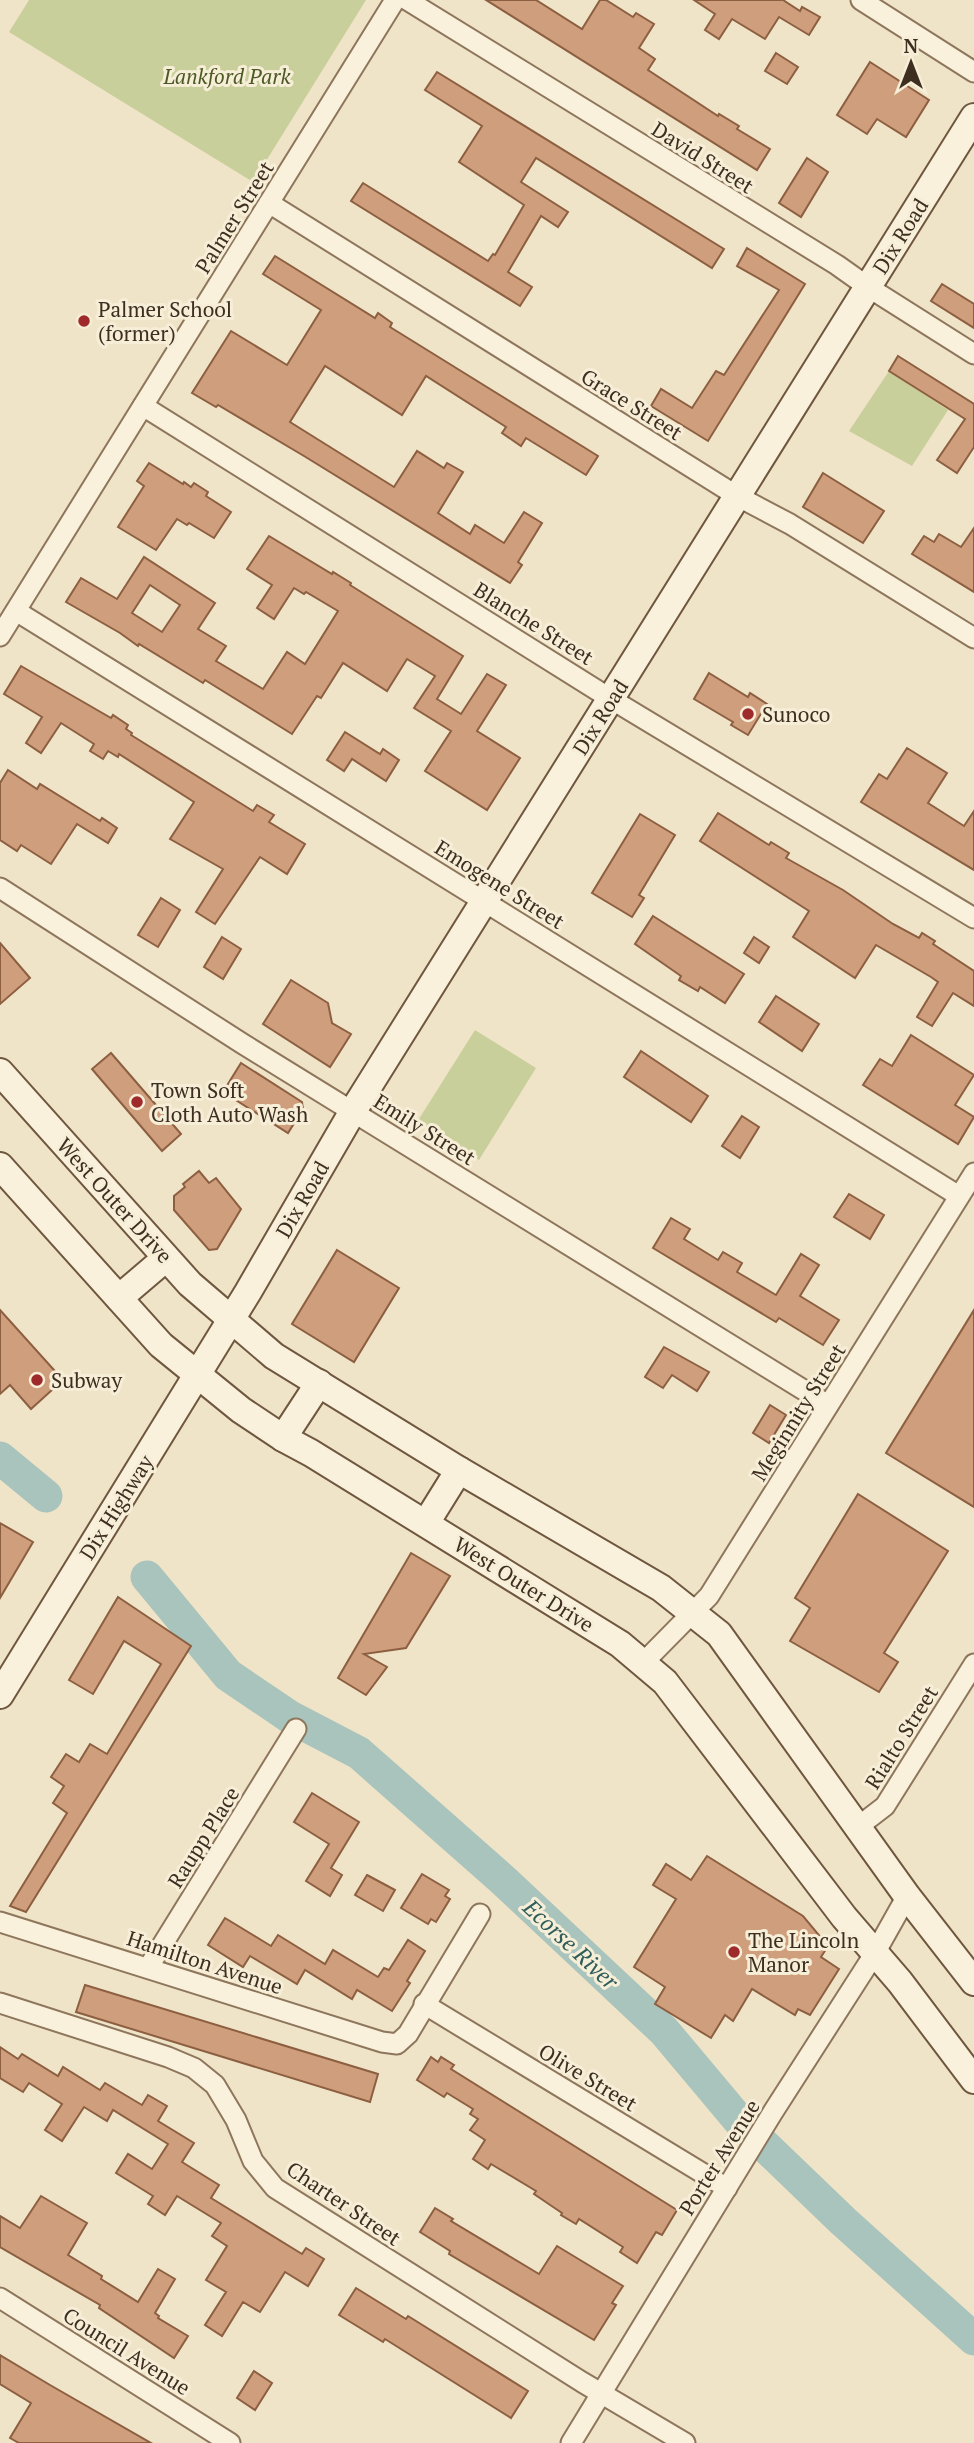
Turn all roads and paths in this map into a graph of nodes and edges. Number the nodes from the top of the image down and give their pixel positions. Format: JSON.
{"nodes":[{"id":1,"x":395,"y":0,"type":"edge"},
{"id":2,"x":407,"y":0,"type":"edge"},
{"id":3,"x":861,"y":0,"type":"edge"},
{"id":4,"x":974,"y":72,"type":"edge"},
{"id":5,"x":974,"y":117,"type":"edge"},
{"id":6,"x":269,"y":203,"type":"junction"},
{"id":7,"x":868,"y":287,"type":"junction"},
{"id":8,"x":974,"y":354,"type":"edge"},
{"id":9,"x":143,"y":407,"type":"junction"},
{"id":10,"x":737,"y":496,"type":"junction"},
{"id":11,"x":16,"y":611,"type":"junction"},
{"id":12,"x":0,"y":636,"type":"edge"},
{"id":13,"x":974,"y":638,"type":"edge"},
{"id":14,"x":611,"y":699,"type":"junction"},
{"id":15,"x":0,"y":888,"type":"edge"},
{"id":16,"x":484,"y":901,"type":"junction"},
{"id":17,"x":974,"y":918,"type":"edge"},
{"id":18,"x":0,"y":1072,"type":"edge"},
{"id":19,"x":353,"y":1111,"type":"junction"},
{"id":20,"x":0,"y":1166,"type":"edge"},
{"id":21,"x":974,"y":1173,"type":"edge"},
{"id":22,"x":959,"y":1196,"type":"junction"},
{"id":23,"x":166,"y":1258,"type":"junction"},
{"id":24,"x":119,"y":1298,"type":"junction"},
{"id":25,"x":230,"y":1320,"type":"junction"},
{"id":26,"x":197,"y":1375,"type":"junction"},
{"id":27,"x":319,"y":1384,"type":"junction"},
{"id":28,"x":828,"y":1405,"type":"junction"},
{"id":29,"x":283,"y":1438,"type":"junction"},
{"id":30,"x":459,"y":1470,"type":"junction"},
{"id":31,"x":426,"y":1523,"type":"junction"},
{"id":32,"x":693,"y":1612,"type":"junction"},
{"id":33,"x":644,"y":1662,"type":"junction"},
{"id":34,"x":974,"y":1664,"type":"edge"},
{"id":35,"x":0,"y":1695,"type":"edge"},
{"id":36,"x":296,"y":1729,"type":"dead end"},
{"id":37,"x":859,"y":1826,"type":"junction"},
{"id":38,"x":907,"y":1896,"type":"junction"},
{"id":39,"x":480,"y":1914,"type":"dead end"},
{"id":40,"x":0,"y":1922,"type":"edge"},
{"id":41,"x":875,"y":1953,"type":"junction"},
{"id":42,"x":148,"y":1968,"type":"junction"},
{"id":43,"x":974,"y":1982,"type":"edge"},
{"id":44,"x":0,"y":2003,"type":"edge"},
{"id":45,"x":424,"y":2004,"type":"junction"},
{"id":46,"x":971,"y":2071,"type":"edge"},
{"id":47,"x":727,"y":2188,"type":"junction"},
{"id":48,"x":0,"y":2298,"type":"edge"},
{"id":49,"x":602,"y":2393,"type":"junction"},
{"id":50,"x":230,"y":2443,"type":"edge"},
{"id":51,"x":571,"y":2443,"type":"edge"},
{"id":52,"x":685,"y":2443,"type":"edge"}],
"edges":[{"from":1,"to":6,"type":"street","name":"Palmer Street"},
{"from":2,"to":7,"type":"street","name":"David Street"},
{"from":3,"to":4,"type":"street"},
{"from":5,"to":7,"type":"main road","name":"Dix Road"},
{"from":6,"to":9,"type":"street","name":"Palmer Street"},
{"from":6,"to":10,"type":"street","name":"Grace Street"},
{"from":7,"to":8,"type":"street","name":"David Street"},
{"from":7,"to":10,"type":"main road","name":"Dix Road"},
{"from":9,"to":11,"type":"street","name":"Palmer Street"},
{"from":9,"to":14,"type":"street","name":"Blanche Street"},
{"from":10,"to":13,"type":"street","name":"Grace Street"},
{"from":10,"to":14,"type":"main road","name":"Dix Road"},
{"from":11,"to":12,"type":"street","name":"Palmer Street"},
{"from":11,"to":16,"type":"street","name":"Emogene Street"},
{"from":14,"to":16,"type":"main road","name":"Dix Road"},
{"from":14,"to":17,"type":"street","name":"Blanche Street"},
{"from":15,"to":19,"type":"street","name":"Emily Street"},
{"from":16,"to":19,"type":"main road","name":"Dix Road"},
{"from":16,"to":22,"type":"street","name":"Emogene Street"},
{"from":18,"to":23,"type":"main road","name":"West Outer Drive"},
{"from":19,"to":25,"type":"main road","name":"Dix Road"},
{"from":19,"to":28,"type":"street","name":"Emily Street"},
{"from":20,"to":24,"type":"main road","name":"West Outer Drive"},
{"from":21,"to":22,"type":"street","name":"Meginnity Street"},
{"from":22,"to":28,"type":"street","name":"Meginnity Street"},
{"from":23,"to":24,"type":"main road"},
{"from":23,"to":25,"type":"main road","name":"West Outer Drive"},
{"from":24,"to":26,"type":"main road","name":"West Outer Drive"},
{"from":25,"to":26,"type":"main road","name":"Dix Highway"},
{"from":25,"to":27,"type":"main road","name":"West Outer Drive"},
{"from":26,"to":29,"type":"main road","name":"West Outer Drive"},
{"from":26,"to":35,"type":"main road","name":"Dix Highway"},
{"from":27,"to":29,"type":"main road"},
{"from":27,"to":30,"type":"main road","name":"West Outer Drive"},
{"from":28,"to":32,"type":"street","name":"Meginnity Street"},
{"from":29,"to":31,"type":"main road","name":"West Outer Drive"},
{"from":30,"to":31,"type":"main road"},
{"from":30,"to":32,"type":"main road","name":"West Outer Drive"},
{"from":31,"to":33,"type":"main road","name":"West Outer Drive"},
{"from":32,"to":33,"type":"street","name":"Meginnity Street"},
{"from":32,"to":37,"type":"main road","name":"West Outer Drive"},
{"from":33,"to":41,"type":"main road","name":"West Outer Drive"},
{"from":34,"to":37,"type":"street","name":"Rialto Street"},
{"from":36,"to":42,"type":"street","name":"Raupp Place"},
{"from":37,"to":38,"type":"main road","name":"West Outer Drive"},
{"from":38,"to":41,"type":"street","name":"Porter Avenue"},
{"from":38,"to":43,"type":"main road","name":"West Outer Drive"},
{"from":39,"to":45,"type":"street"},
{"from":40,"to":42,"type":"street","name":"Hamilton Avenue"},
{"from":41,"to":46,"type":"main road","name":"West Outer Drive"},
{"from":41,"to":47,"type":"street","name":"Porter Avenue"},
{"from":42,"to":45,"type":"street","name":"Hamilton Avenue"},
{"from":44,"to":49,"type":"street","name":"Charter Street"},
{"from":45,"to":47,"type":"street","name":"Olive Street"},
{"from":47,"to":49,"type":"street","name":"Porter Avenue"},
{"from":48,"to":50,"type":"street","name":"Council Avenue"},
{"from":49,"to":51,"type":"street","name":"Porter Avenue"},
{"from":49,"to":52,"type":"street","name":"Charter Street"}]}
